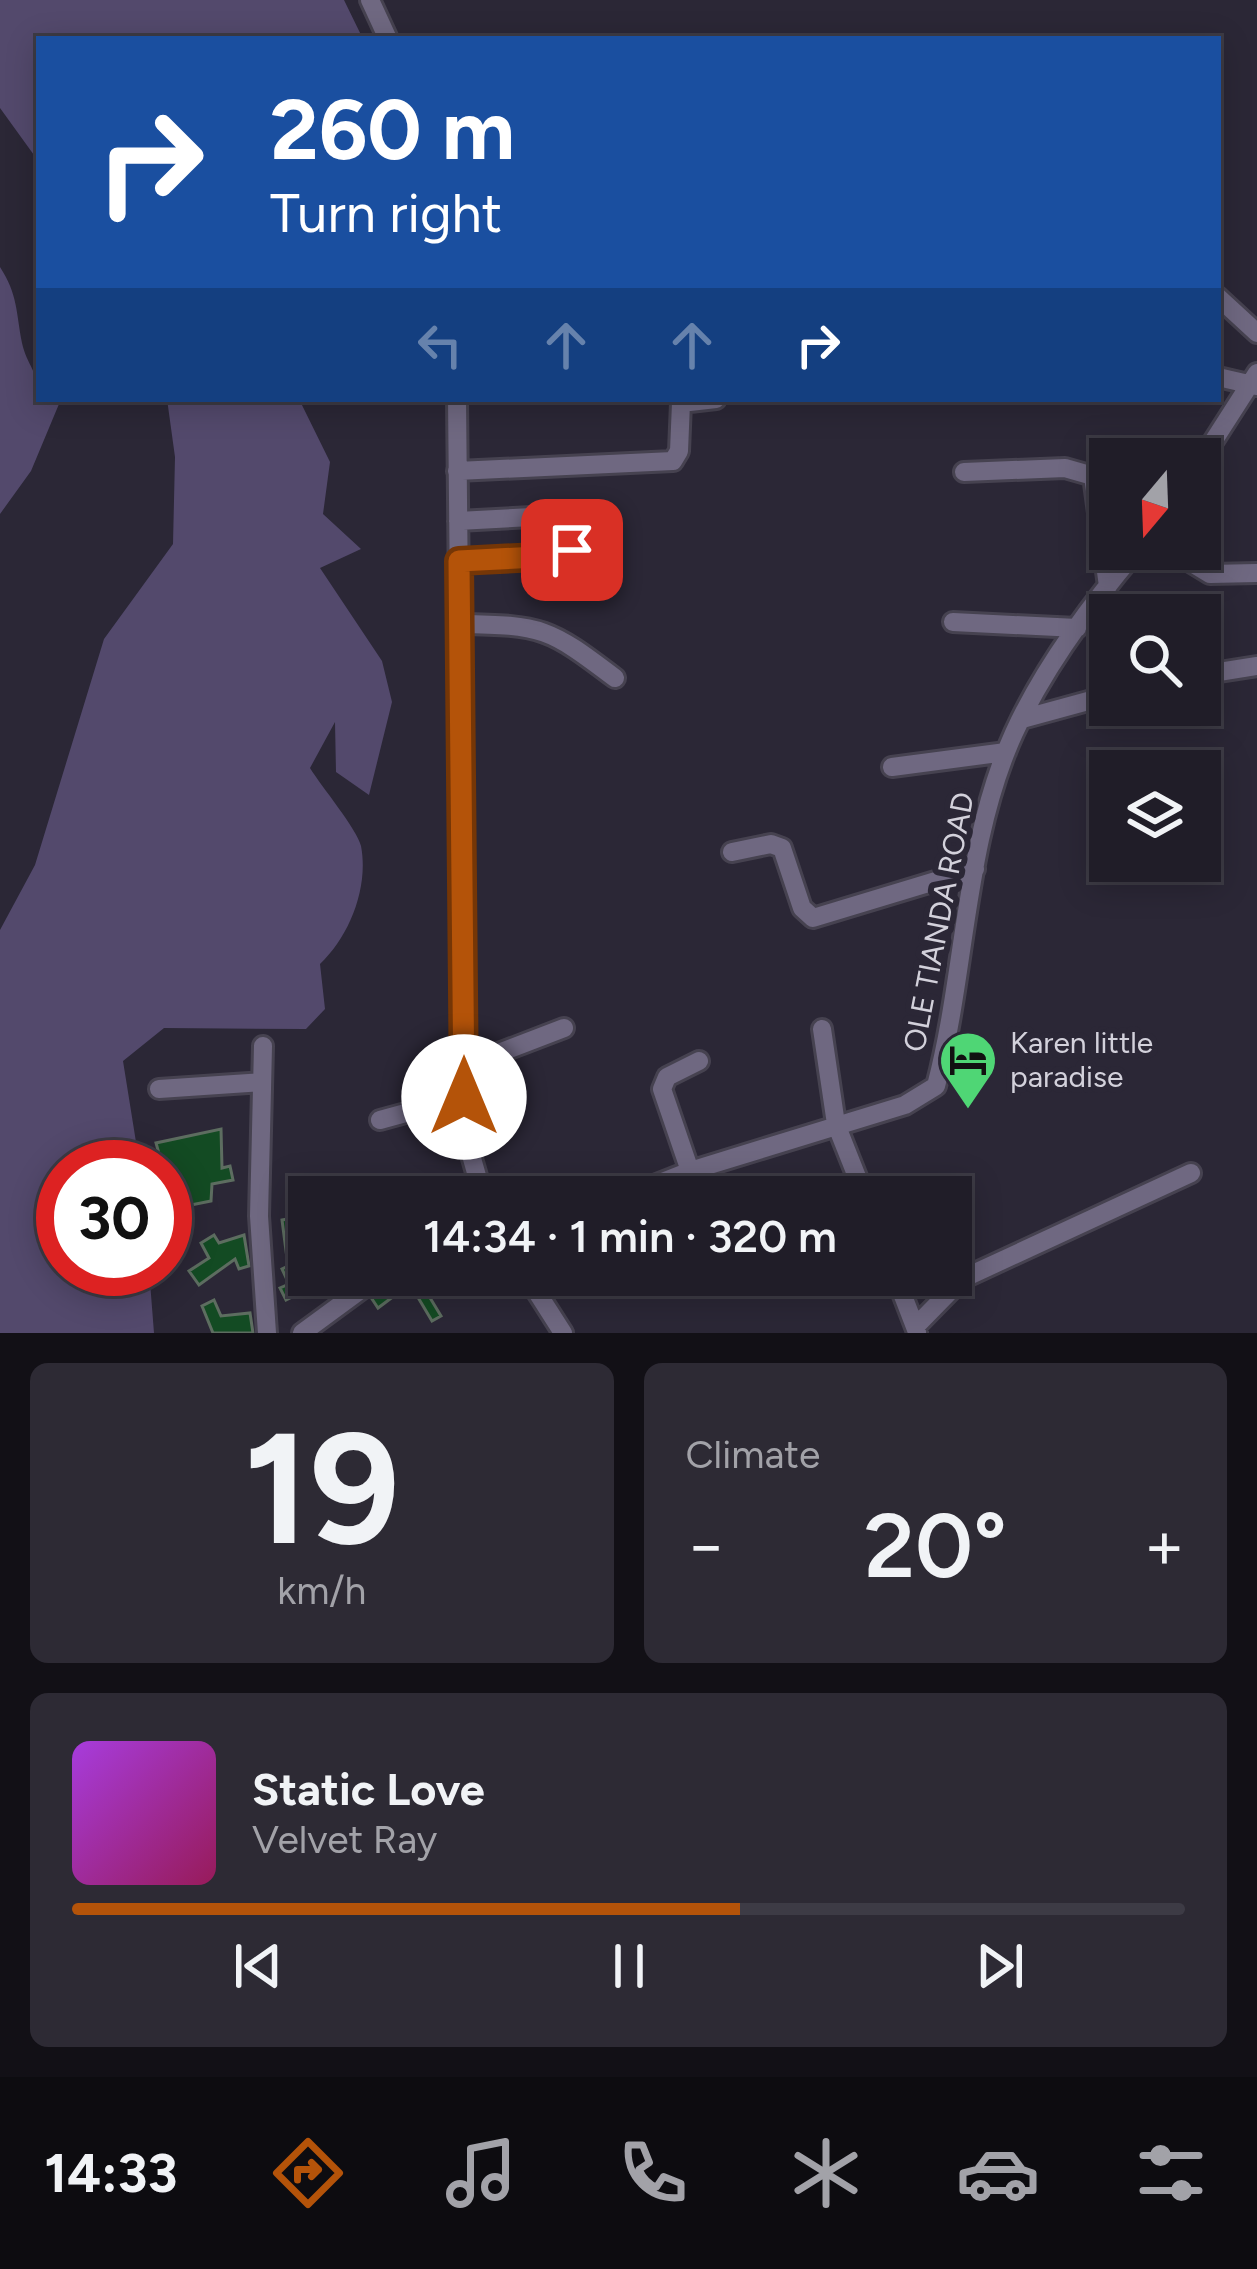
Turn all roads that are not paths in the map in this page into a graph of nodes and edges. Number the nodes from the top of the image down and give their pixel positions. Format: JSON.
{"nodes":[{"id":1,"x":370,"y":0,"type":"edge"},
{"id":2,"x":387,"y":36,"type":"edge"},
{"id":3,"x":1221,"y":300,"type":"edge"},
{"id":4,"x":1257,"y":333,"type":"edge"},
{"id":5,"x":1221,"y":377,"type":"edge"},
{"id":6,"x":1254,"y":382,"type":"edge"},
{"id":7,"x":457,"y":402,"type":"edge"},
{"id":8,"x":684,"y":402,"type":"edge"},
{"id":9,"x":1216,"y":438,"type":"edge"},
{"id":10,"x":457,"y":471,"type":"junction"},
{"id":11,"x":964,"y":472,"type":"dead end"},
{"id":12,"x":550,"y":516,"type":"dead end"},
{"id":13,"x":458,"y":521,"type":"junction"},
{"id":14,"x":573,"y":528,"type":"dead end"},
{"id":15,"x":459,"y":561,"type":"junction"},
{"id":16,"x":1121,"y":570,"type":"edge"},
{"id":17,"x":1203,"y":570,"type":"edge"},
{"id":18,"x":1257,"y":573,"type":"edge"},
{"id":19,"x":1108,"y":586,"type":"junction"},
{"id":20,"x":953,"y":622,"type":"dead end"},
{"id":21,"x":459,"y":624,"type":"junction"},
{"id":22,"x":1077,"y":628,"type":"junction"},
{"id":23,"x":1257,"y":665,"type":"edge"},
{"id":24,"x":1221,"y":671,"type":"edge"},
{"id":25,"x":615,"y":679,"type":"dead end"},
{"id":26,"x":1089,"y":700,"type":"edge"},
{"id":27,"x":1022,"y":718,"type":"junction"},
{"id":28,"x":1006,"y":752,"type":"junction"},
{"id":29,"x":892,"y":767,"type":"dead end"},
{"id":30,"x":731,"y":852,"type":"dead end"},
{"id":31,"x":975,"y":869,"type":"junction"},
{"id":32,"x":564,"y":1028,"type":"dead end"},
{"id":33,"x":822,"y":1030,"type":"dead end"},
{"id":34,"x":263,"y":1046,"type":"dead end"},
{"id":35,"x":699,"y":1061,"type":"dead end"},
{"id":36,"x":464,"y":1066,"type":"junction"},
{"id":37,"x":262,"y":1082,"type":"junction"},
{"id":38,"x":159,"y":1089,"type":"dead end"},
{"id":39,"x":464,"y":1097,"type":"junction"},
{"id":40,"x":380,"y":1120,"type":"dead end"},
{"id":41,"x":836,"y":1124,"type":"junction"},
{"id":42,"x":690,"y":1171,"type":"junction"},
{"id":43,"x":1191,"y":1173,"type":"dead end"},
{"id":44,"x":476,"y":1176,"type":"edge"},
{"id":45,"x":677,"y":1176,"type":"edge"},
{"id":46,"x":857,"y":1176,"type":"edge"},
{"id":47,"x":352,"y":1296,"type":"edge"},
{"id":48,"x":539,"y":1296,"type":"edge"},
{"id":49,"x":903,"y":1296,"type":"edge"},
{"id":50,"x":916,"y":1330,"type":"edge"},
{"id":51,"x":267,"y":1333,"type":"edge"},
{"id":52,"x":302,"y":1333,"type":"edge"},
{"id":53,"x":563,"y":1333,"type":"edge"}],
"edges":[{"from":1,"to":2,"type":"street"},
{"from":3,"to":4,"type":"street"},
{"from":5,"to":6,"type":"street"},
{"from":6,"to":9,"type":"street"},
{"from":7,"to":10,"type":"street"},
{"from":8,"to":10,"type":"street"},
{"from":10,"to":13,"type":"street"},
{"from":11,"to":19,"type":"street"},
{"from":12,"to":13,"type":"street"},
{"from":13,"to":15,"type":"street"},
{"from":14,"to":15,"type":"street"},
{"from":15,"to":21,"type":"street"},
{"from":16,"to":19,"type":"street","name":"OLE TIANDA ROAD"},
{"from":17,"to":18,"type":"street"},
{"from":19,"to":22,"type":"street","name":"OLE TIANDA ROAD"},
{"from":20,"to":22,"type":"street"},
{"from":21,"to":25,"type":"street"},
{"from":21,"to":36,"type":"street"},
{"from":22,"to":27,"type":"street","name":"OLE TIANDA ROAD"},
{"from":23,"to":24,"type":"street"},
{"from":26,"to":27,"type":"street"},
{"from":27,"to":28,"type":"street","name":"OLE TIANDA ROAD"},
{"from":28,"to":29,"type":"street"},
{"from":28,"to":31,"type":"street","name":"OLE TIANDA ROAD"},
{"from":30,"to":31,"type":"street"},
{"from":31,"to":41,"type":"street","name":"OLE TIANDA ROAD"},
{"from":32,"to":36,"type":"street"},
{"from":33,"to":41,"type":"street"},
{"from":34,"to":37,"type":"street"},
{"from":35,"to":42,"type":"street"},
{"from":36,"to":39,"type":"street"},
{"from":37,"to":38,"type":"street"},
{"from":37,"to":51,"type":"street"},
{"from":39,"to":40,"type":"street"},
{"from":39,"to":44,"type":"street"},
{"from":41,"to":42,"type":"street","name":"OLE TIANDA ROAD"},
{"from":41,"to":46,"type":"street"},
{"from":42,"to":45,"type":"street","name":"OLE TIANDA ROAD"},
{"from":43,"to":50,"type":"street"},
{"from":47,"to":52,"type":"street"},
{"from":48,"to":53,"type":"street"},
{"from":49,"to":50,"type":"street"}]}
